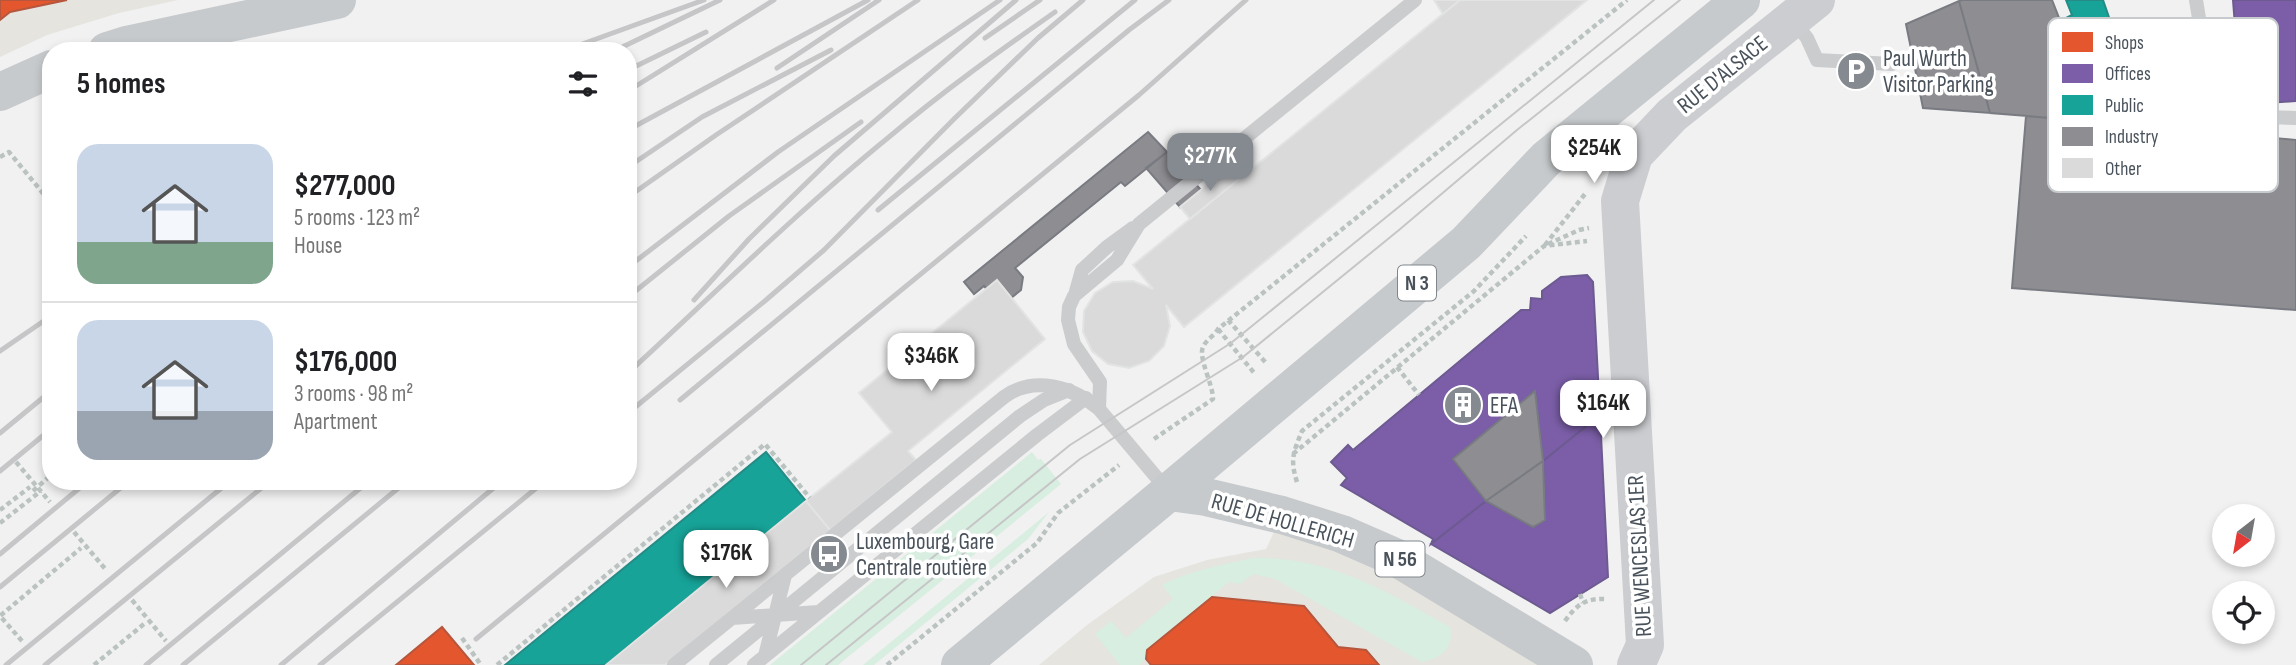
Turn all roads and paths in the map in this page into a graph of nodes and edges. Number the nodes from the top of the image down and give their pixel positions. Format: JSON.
{"nodes":[{"id":1,"x":337,"y":0,"type":"edge"},
{"id":2,"x":1415,"y":0,"type":"edge"},
{"id":3,"x":1627,"y":0,"type":"edge"},
{"id":4,"x":1741,"y":0,"type":"edge"},
{"id":5,"x":2196,"y":0,"type":"edge"},
{"id":6,"x":1803,"y":9,"type":"edge"},
{"id":7,"x":2199,"y":18,"type":"edge"},
{"id":8,"x":140,"y":42,"type":"edge"},
{"id":9,"x":1892,"y":64,"type":"dead end"},
{"id":10,"x":42,"y":73,"type":"edge"},
{"id":11,"x":0,"y":92,"type":"edge"},
{"id":12,"x":2278,"y":117,"type":"edge"},
{"id":13,"x":2296,"y":118,"type":"edge"},
{"id":14,"x":1634,"y":155,"type":"joint"},
{"id":15,"x":0,"y":157,"type":"edge"},
{"id":16,"x":1587,"y":191,"type":"dead end"},
{"id":17,"x":42,"y":192,"type":"edge"},
{"id":18,"x":1608,"y":232,"type":"junction"},
{"id":19,"x":1544,"y":246,"type":"junction"},
{"id":20,"x":1218,"y":328,"type":"junction"},
{"id":21,"x":1243,"y":357,"type":"dead end"},
{"id":22,"x":1397,"y":367,"type":"junction"},
{"id":23,"x":1069,"y":390,"type":"junction"},
{"id":24,"x":1419,"y":394,"type":"dead end"},
{"id":25,"x":1086,"y":398,"type":"junction"},
{"id":26,"x":1099,"y":409,"type":"junction"},
{"id":27,"x":1190,"y":414,"type":"dead end"},
{"id":28,"x":1306,"y":428,"type":"dead end"},
{"id":29,"x":1292,"y":455,"type":"junction"},
{"id":30,"x":16,"y":462,"type":"dead end"},
{"id":31,"x":1110,"y":472,"type":"dead end"},
{"id":32,"x":42,"y":483,"type":"edge"},
{"id":33,"x":1298,"y":483,"type":"dead end"},
{"id":34,"x":35,"y":489,"type":"junction"},
{"id":35,"x":1169,"y":492,"type":"junction"},
{"id":36,"x":810,"y":498,"type":"dead end"},
{"id":37,"x":50,"y":502,"type":"dead end"},
{"id":38,"x":0,"y":510,"type":"edge"},
{"id":39,"x":0,"y":523,"type":"edge"},
{"id":40,"x":74,"y":531,"type":"dead end"},
{"id":41,"x":81,"y":548,"type":"dead end"},
{"id":42,"x":107,"y":571,"type":"dead end"},
{"id":43,"x":785,"y":575,"type":"junction"},
{"id":44,"x":1580,"y":594,"type":"dead end"},
{"id":45,"x":132,"y":600,"type":"dead end"},
{"id":46,"x":1613,"y":600,"type":"dead end"},
{"id":47,"x":1583,"y":603,"type":"junction"},
{"id":48,"x":819,"y":612,"type":"junction"},
{"id":49,"x":776,"y":617,"type":"junction"},
{"id":50,"x":732,"y":618,"type":"junction"},
{"id":51,"x":144,"y":624,"type":"dead end"},
{"id":52,"x":1561,"y":627,"type":"dead end"},
{"id":53,"x":462,"y":638,"type":"dead end"},
{"id":54,"x":22,"y":641,"type":"dead end"},
{"id":55,"x":166,"y":641,"type":"dead end"},
{"id":56,"x":760,"y":660,"type":"edge"},
{"id":57,"x":94,"y":665,"type":"edge"},
{"id":58,"x":481,"y":665,"type":"edge"},
{"id":59,"x":497,"y":665,"type":"edge"},
{"id":60,"x":674,"y":665,"type":"edge"},
{"id":61,"x":716,"y":665,"type":"edge"},
{"id":62,"x":887,"y":665,"type":"edge"},
{"id":63,"x":960,"y":665,"type":"edge"},
{"id":64,"x":1574,"y":665,"type":"edge"},
{"id":65,"x":1636,"y":665,"type":"edge"}],
"edges":[{"from":1,"to":8,"type":"main road"},
{"from":2,"to":26,"type":"lane"},
{"from":3,"to":20,"type":"path"},
{"from":4,"to":35,"type":"main road","number":"N 3"},
{"from":5,"to":7,"type":"lane"},
{"from":6,"to":9,"type":"lane"},
{"from":6,"to":14,"type":"street","name":"RUE D'ALSACE"},
{"from":10,"to":11,"type":"main road"},
{"from":12,"to":13,"type":"lane"},
{"from":14,"to":18,"type":"street","name":"RUE WENCESLAS 1ER"},
{"from":15,"to":17,"type":"path"},
{"from":16,"to":19,"type":"path"},
{"from":18,"to":19,"type":"path"},
{"from":18,"to":19,"type":"path"},
{"from":18,"to":65,"type":"street","name":"RUE WENCESLAS 1ER"},
{"from":19,"to":22,"type":"path"},
{"from":20,"to":21,"type":"path"},
{"from":20,"to":27,"type":"path"},
{"from":22,"to":24,"type":"path"},
{"from":22,"to":29,"type":"path"},
{"from":23,"to":25,"type":"lane"},
{"from":23,"to":43,"type":"lane"},
{"from":23,"to":49,"type":"lane"},
{"from":25,"to":26,"type":"lane"},
{"from":25,"to":48,"type":"lane"},
{"from":26,"to":35,"type":"lane"},
{"from":28,"to":29,"type":"path"},
{"from":29,"to":33,"type":"path"},
{"from":30,"to":34,"type":"path"},
{"from":31,"to":62,"type":"path"},
{"from":32,"to":34,"type":"path"},
{"from":34,"to":37,"type":"path"},
{"from":34,"to":38,"type":"path"},
{"from":34,"to":39,"type":"path"},
{"from":35,"to":63,"type":"main road","number":"N 3"},
{"from":35,"to":64,"type":"main road","name":"RUE DE HOLLERICH","number":"N 56"},
{"from":36,"to":59,"type":"path"},
{"from":40,"to":42,"type":"path"},
{"from":41,"to":54,"type":"path"},
{"from":43,"to":49,"type":"lane"},
{"from":43,"to":50,"type":"lane"},
{"from":44,"to":47,"type":"path"},
{"from":45,"to":55,"type":"path"},
{"from":46,"to":47,"type":"path"},
{"from":47,"to":52,"type":"path"},
{"from":48,"to":49,"type":"lane"},
{"from":48,"to":56,"type":"lane"},
{"from":49,"to":50,"type":"lane"},
{"from":49,"to":56,"type":"lane"},
{"from":49,"to":61,"type":"lane"},
{"from":50,"to":60,"type":"lane"},
{"from":51,"to":57,"type":"path"},
{"from":53,"to":58,"type":"path"}]}
